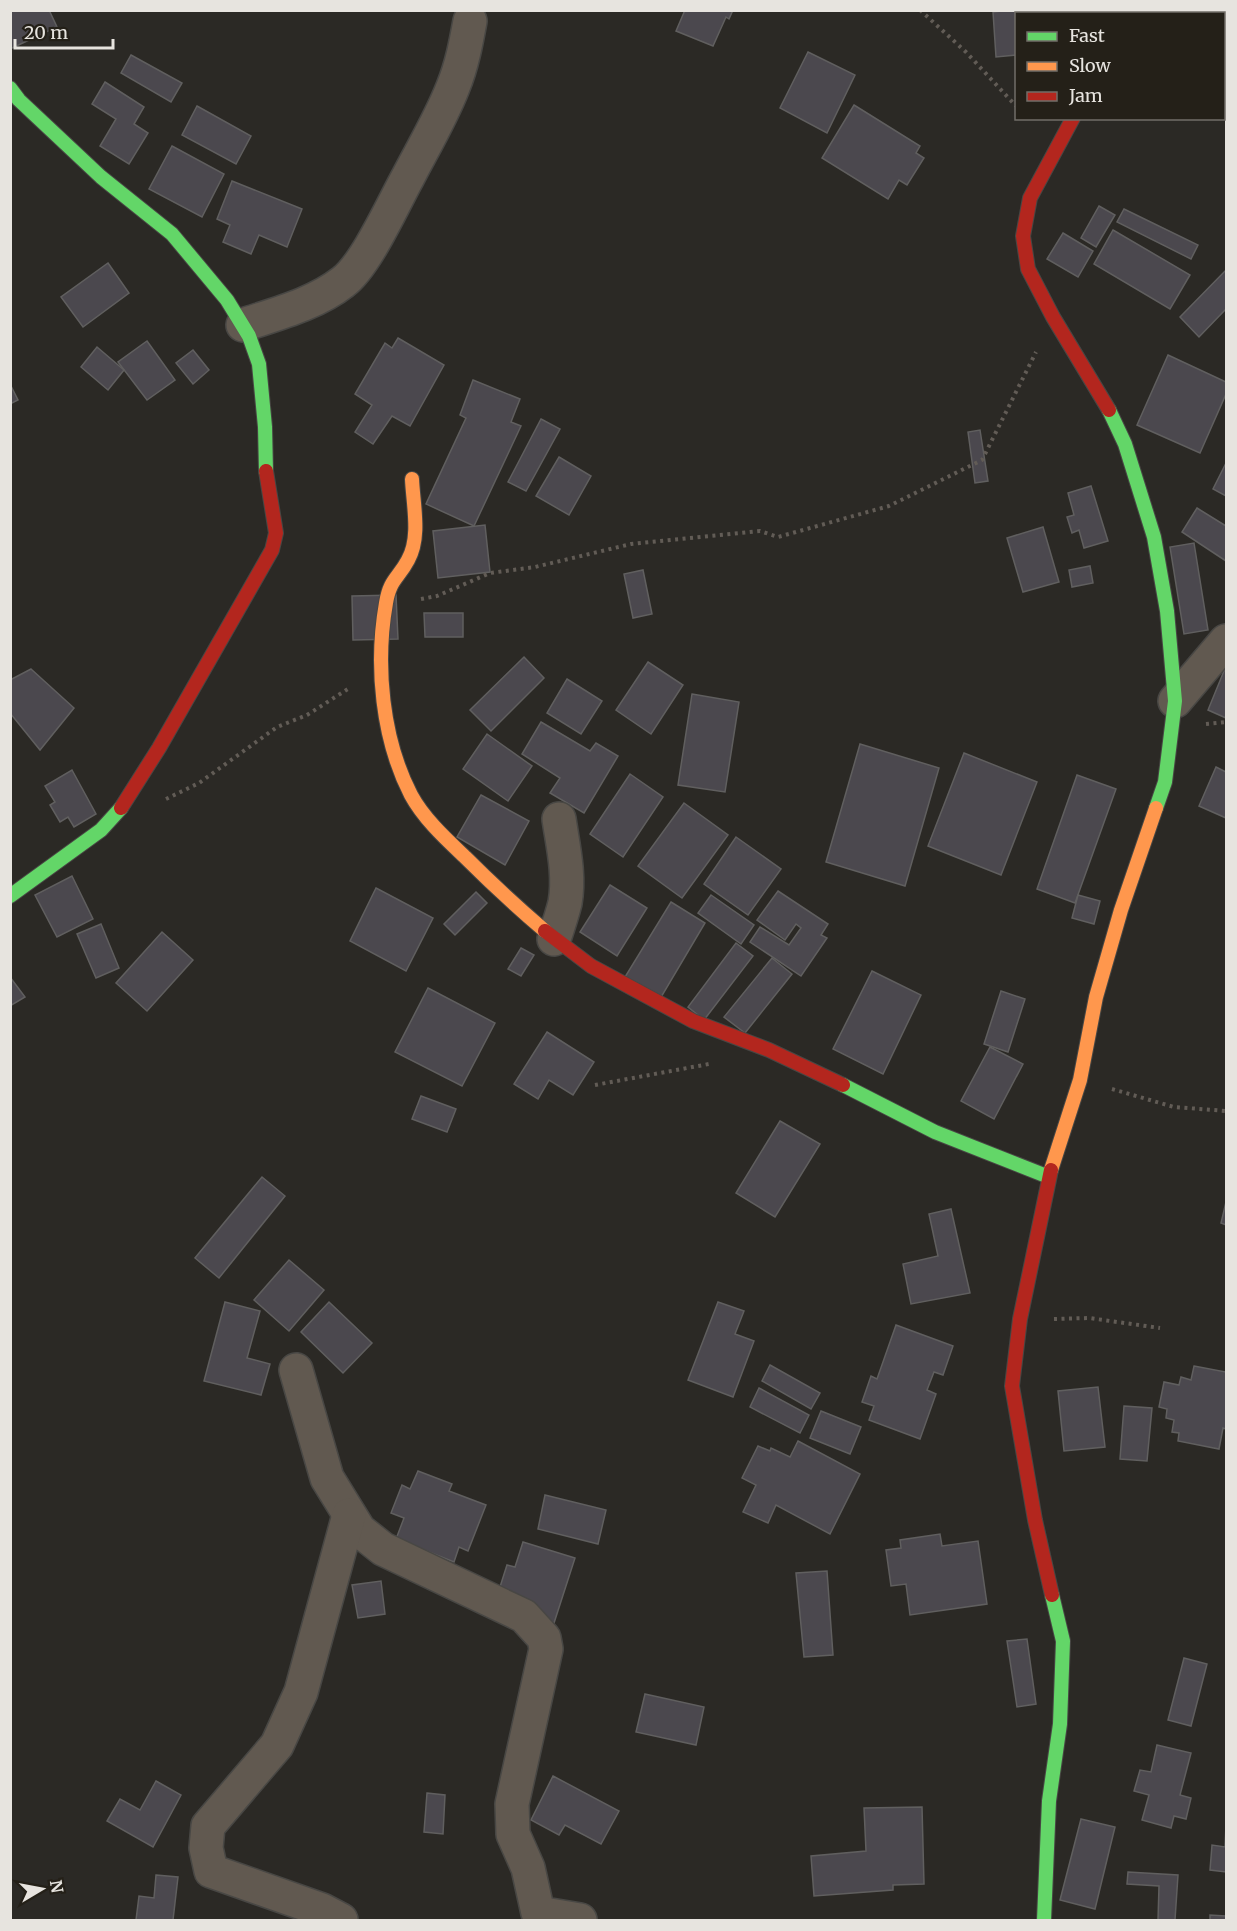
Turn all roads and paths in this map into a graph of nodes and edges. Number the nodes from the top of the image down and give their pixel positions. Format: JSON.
{"nodes":[{"id":1,"x":920,"y":10,"type":"edge"},
{"id":2,"x":470,"y":21,"type":"dead end"},
{"id":3,"x":10,"y":88,"type":"edge"},
{"id":4,"x":1015,"y":104,"type":"edge"},
{"id":5,"x":1072,"y":120,"type":"edge"},
{"id":6,"x":1053,"y":317,"type":"junction"},
{"id":7,"x":243,"y":325,"type":"junction"},
{"id":8,"x":412,"y":479,"type":"dead end"},
{"id":9,"x":385,"y":606,"type":"junction"},
{"id":10,"x":1227,"y":641,"type":"edge"},
{"id":11,"x":381,"y":668,"type":"junction"},
{"id":12,"x":1175,"y":701,"type":"junction"},
{"id":13,"x":116,"y":815,"type":"junction"},
{"id":14,"x":559,"y":819,"type":"dead end"},
{"id":15,"x":10,"y":896,"type":"edge"},
{"id":16,"x":554,"y":939,"type":"junction"},
{"id":17,"x":719,"y":1061,"type":"dead end"},
{"id":18,"x":1080,"y":1080,"type":"junction"},
{"id":19,"x":595,"y":1085,"type":"dead end"},
{"id":20,"x":1227,"y":1111,"type":"edge"},
{"id":21,"x":1050,"y":1177,"type":"junction"},
{"id":22,"x":1020,"y":1319,"type":"junction"},
{"id":23,"x":1160,"y":1328,"type":"dead end"},
{"id":24,"x":296,"y":1370,"type":"dead end"},
{"id":25,"x":349,"y":1515,"type":"junction"},
{"id":26,"x":530,"y":1917,"type":"edge"},
{"id":27,"x":341,"y":1920,"type":"edge"},
{"id":28,"x":579,"y":1920,"type":"edge"},
{"id":29,"x":1044,"y":1920,"type":"edge"}],
"edges":[{"from":1,"to":4,"type":"path"},
{"from":2,"to":7,"type":"street"},
{"from":3,"to":7,"type":"street"},
{"from":5,"to":6,"type":"street"},
{"from":6,"to":9,"type":"path"},
{"from":6,"to":12,"type":"street"},
{"from":7,"to":13,"type":"street"},
{"from":8,"to":9,"type":"street"},
{"from":9,"to":11,"type":"street"},
{"from":10,"to":12,"type":"street"},
{"from":11,"to":13,"type":"path"},
{"from":11,"to":16,"type":"street"},
{"from":12,"to":18,"type":"street"},
{"from":13,"to":15,"type":"street"},
{"from":14,"to":16,"type":"street"},
{"from":16,"to":21,"type":"street"},
{"from":17,"to":19,"type":"path"},
{"from":18,"to":20,"type":"path"},
{"from":18,"to":21,"type":"street"},
{"from":21,"to":22,"type":"street"},
{"from":22,"to":23,"type":"path"},
{"from":22,"to":29,"type":"street"},
{"from":24,"to":25,"type":"street"},
{"from":25,"to":26,"type":"street"},
{"from":25,"to":27,"type":"street"},
{"from":26,"to":28,"type":"street"}]}
